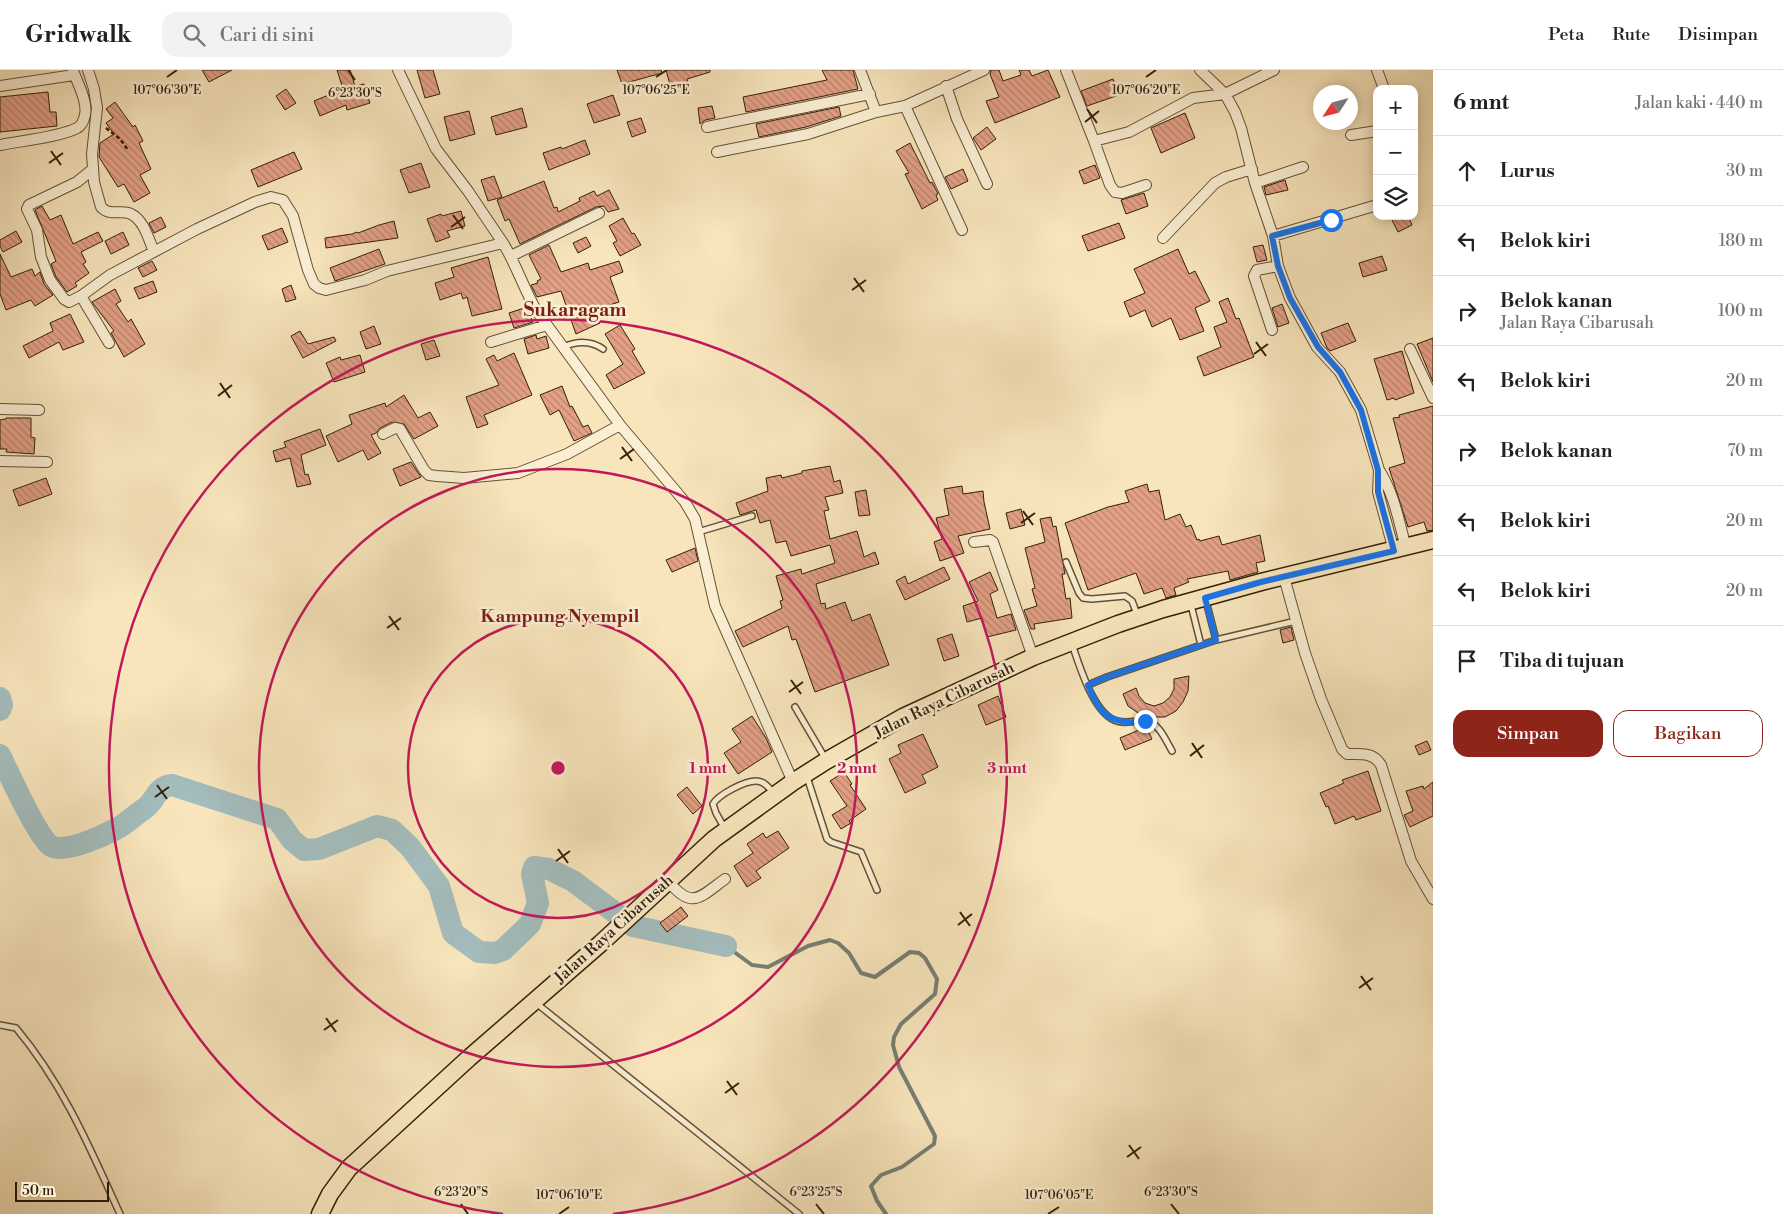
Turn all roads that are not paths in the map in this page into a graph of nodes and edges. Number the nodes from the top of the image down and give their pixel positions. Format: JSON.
{"nodes":[{"id":1,"x":88,"y":70,"type":"edge"},
{"id":2,"x":398,"y":70,"type":"edge"},
{"id":3,"x":860,"y":70,"type":"edge"},
{"id":4,"x":984,"y":70,"type":"edge"},
{"id":5,"x":1066,"y":70,"type":"edge"},
{"id":6,"x":1200,"y":70,"type":"edge"},
{"id":7,"x":1274,"y":70,"type":"edge"},
{"id":8,"x":1377,"y":70,"type":"edge"},
{"id":9,"x":73,"y":72,"type":"edge"},
{"id":10,"x":1383,"y":85,"type":"edge"},
{"id":11,"x":0,"y":86,"type":"edge"},
{"id":12,"x":946,"y":86,"type":"junction"},
{"id":13,"x":870,"y":94,"type":"junction"},
{"id":14,"x":1225,"y":94,"type":"junction"},
{"id":15,"x":905,"y":106,"type":"junction"},
{"id":16,"x":876,"y":112,"type":"junction"},
{"id":17,"x":85,"y":115,"type":"junction"},
{"id":18,"x":96,"y":118,"type":"junction"},
{"id":19,"x":707,"y":127,"type":"dead end"},
{"id":20,"x":1373,"y":132,"type":"edge"},
{"id":21,"x":1351,"y":135,"type":"dead end"},
{"id":22,"x":1094,"y":141,"type":"junction"},
{"id":23,"x":0,"y":145,"type":"edge"},
{"id":24,"x":717,"y":152,"type":"dead end"},
{"id":25,"x":1303,"y":167,"type":"dead end"},
{"id":26,"x":1252,"y":169,"type":"junction"},
{"id":27,"x":93,"y":170,"type":"junction"},
{"id":28,"x":1255,"y":183,"type":"junction"},
{"id":29,"x":987,"y":184,"type":"dead end"},
{"id":30,"x":1146,"y":185,"type":"dead end"},
{"id":31,"x":1373,"y":206,"type":"edge"},
{"id":32,"x":599,"y":212,"type":"dead end"},
{"id":33,"x":962,"y":230,"type":"dead end"},
{"id":34,"x":1272,"y":236,"type":"junction"},
{"id":35,"x":1163,"y":238,"type":"dead end"},
{"id":36,"x":503,"y":243,"type":"junction"},
{"id":37,"x":154,"y":252,"type":"junction"},
{"id":38,"x":511,"y":256,"type":"junction"},
{"id":39,"x":1278,"y":266,"type":"junction"},
{"id":40,"x":81,"y":296,"type":"junction"},
{"id":41,"x":547,"y":325,"type":"junction"},
{"id":42,"x":1272,"y":330,"type":"dead end"},
{"id":43,"x":491,"y":342,"type":"dead end"},
{"id":44,"x":109,"y":343,"type":"dead end"},
{"id":45,"x":563,"y":347,"type":"junction"},
{"id":46,"x":603,"y":349,"type":"dead end"},
{"id":47,"x":1410,"y":349,"type":"dead end"},
{"id":48,"x":1433,"y":398,"type":"edge"},
{"id":49,"x":0,"y":409,"type":"edge"},
{"id":50,"x":39,"y":410,"type":"dead end"},
{"id":51,"x":620,"y":425,"type":"junction"},
{"id":52,"x":383,"y":434,"type":"dead end"},
{"id":53,"x":0,"y":461,"type":"edge"},
{"id":54,"x":47,"y":462,"type":"dead end"},
{"id":55,"x":752,"y":516,"type":"dead end"},
{"id":56,"x":698,"y":532,"type":"junction"},
{"id":57,"x":1433,"y":540,"type":"edge"},
{"id":58,"x":974,"y":542,"type":"dead end"},
{"id":59,"x":1400,"y":549,"type":"junction"},
{"id":60,"x":1066,"y":562,"type":"dead end"},
{"id":61,"x":1284,"y":577,"type":"junction"},
{"id":62,"x":1198,"y":600,"type":"junction"},
{"id":63,"x":1138,"y":617,"type":"junction"},
{"id":64,"x":1296,"y":621,"type":"junction"},
{"id":65,"x":1216,"y":640,"type":"junction"},
{"id":66,"x":1071,"y":642,"type":"junction"},
{"id":67,"x":1201,"y":645,"type":"junction"},
{"id":68,"x":1033,"y":657,"type":"junction"},
{"id":69,"x":1088,"y":685,"type":"junction"},
{"id":70,"x":795,"y":707,"type":"dead end"},
{"id":71,"x":1172,"y":751,"type":"dead end"},
{"id":72,"x":826,"y":761,"type":"junction"},
{"id":73,"x":800,"y":778,"type":"junction"},
{"id":74,"x":775,"y":794,"type":"junction"},
{"id":75,"x":725,"y":830,"type":"junction"},
{"id":76,"x":725,"y":879,"type":"dead end"},
{"id":77,"x":668,"y":881,"type":"junction"},
{"id":78,"x":878,"y":890,"type":"dead end"},
{"id":79,"x":1433,"y":900,"type":"edge"},
{"id":80,"x":533,"y":1001,"type":"junction"},
{"id":81,"x":0,"y":1025,"type":"edge"},
{"id":82,"x":120,"y":1214,"type":"edge"},
{"id":83,"x":320,"y":1214,"type":"edge"},
{"id":84,"x":798,"y":1214,"type":"edge"}],
"edges":[{"from":1,"to":18,"type":"street"},
{"from":2,"to":36,"type":"street"},
{"from":3,"to":13,"type":"street"},
{"from":4,"to":12,"type":"street"},
{"from":5,"to":22,"type":"street"},
{"from":6,"to":14,"type":"street"},
{"from":7,"to":14,"type":"street"},
{"from":8,"to":10,"type":"street"},
{"from":9,"to":11,"type":"street"},
{"from":9,"to":17,"type":"street"},
{"from":12,"to":15,"type":"street"},
{"from":12,"to":29,"type":"street"},
{"from":13,"to":16,"type":"street"},
{"from":13,"to":19,"type":"street"},
{"from":14,"to":22,"type":"street"},
{"from":14,"to":26,"type":"street"},
{"from":15,"to":16,"type":"street"},
{"from":15,"to":33,"type":"street"},
{"from":16,"to":24,"type":"street"},
{"from":17,"to":18,"type":"street"},
{"from":17,"to":23,"type":"street"},
{"from":18,"to":27,"type":"street"},
{"from":20,"to":21,"type":"street"},
{"from":22,"to":30,"type":"street"},
{"from":25,"to":28,"type":"street"},
{"from":26,"to":28,"type":"street"},
{"from":26,"to":35,"type":"street"},
{"from":27,"to":37,"type":"street"},
{"from":27,"to":40,"type":"street"},
{"from":28,"to":34,"type":"street"},
{"from":31,"to":34,"type":"street"},
{"from":32,"to":38,"type":"street"},
{"from":34,"to":39,"type":"street"},
{"from":36,"to":37,"type":"street"},
{"from":36,"to":38,"type":"street"},
{"from":37,"to":40,"type":"street"},
{"from":38,"to":41,"type":"street"},
{"from":39,"to":42,"type":"street"},
{"from":39,"to":59,"type":"street"},
{"from":40,"to":44,"type":"street"},
{"from":41,"to":43,"type":"street"},
{"from":41,"to":45,"type":"street"},
{"from":45,"to":46,"type":"lane"},
{"from":45,"to":51,"type":"street"},
{"from":47,"to":48,"type":"street"},
{"from":49,"to":50,"type":"street"},
{"from":51,"to":52,"type":"street"},
{"from":51,"to":56,"type":"street"},
{"from":53,"to":54,"type":"street"},
{"from":55,"to":56,"type":"lane"},
{"from":56,"to":73,"type":"street"},
{"from":57,"to":59,"type":"main road","name":"Jalan Raya Cibarusah"},
{"from":58,"to":68,"type":"street"},
{"from":59,"to":61,"type":"main road","name":"Jalan Raya Cibarusah"},
{"from":60,"to":63,"type":"lane"},
{"from":61,"to":62,"type":"main road","name":"Jalan Raya Cibarusah"},
{"from":61,"to":64,"type":"street"},
{"from":62,"to":63,"type":"main road","name":"Jalan Raya Cibarusah"},
{"from":62,"to":65,"type":"lane"},
{"from":62,"to":67,"type":"lane"},
{"from":63,"to":66,"type":"main road","name":"Jalan Raya Cibarusah"},
{"from":64,"to":65,"type":"lane"},
{"from":64,"to":79,"type":"street"},
{"from":65,"to":67,"type":"lane"},
{"from":66,"to":68,"type":"main road","name":"Jalan Raya Cibarusah"},
{"from":66,"to":69,"type":"lane"},
{"from":67,"to":69,"type":"lane"},
{"from":68,"to":72,"type":"main road","name":"Jalan Raya Cibarusah"},
{"from":69,"to":71,"type":"lane"},
{"from":70,"to":72,"type":"lane"},
{"from":72,"to":73,"type":"main road","name":"Jalan Raya Cibarusah"},
{"from":73,"to":74,"type":"main road","name":"Jalan Raya Cibarusah"},
{"from":73,"to":78,"type":"lane"},
{"from":74,"to":75,"type":"main road","name":"Jalan Raya Cibarusah"},
{"from":74,"to":75,"type":"lane"},
{"from":75,"to":77,"type":"main road","name":"Jalan Raya Cibarusah"},
{"from":76,"to":77,"type":"street"},
{"from":77,"to":80,"type":"main road","name":"Jalan Raya Cibarusah"},
{"from":80,"to":83,"type":"main road","name":"Jalan Raya Cibarusah"},
{"from":80,"to":84,"type":"lane"},
{"from":81,"to":82,"type":"lane"}]}
